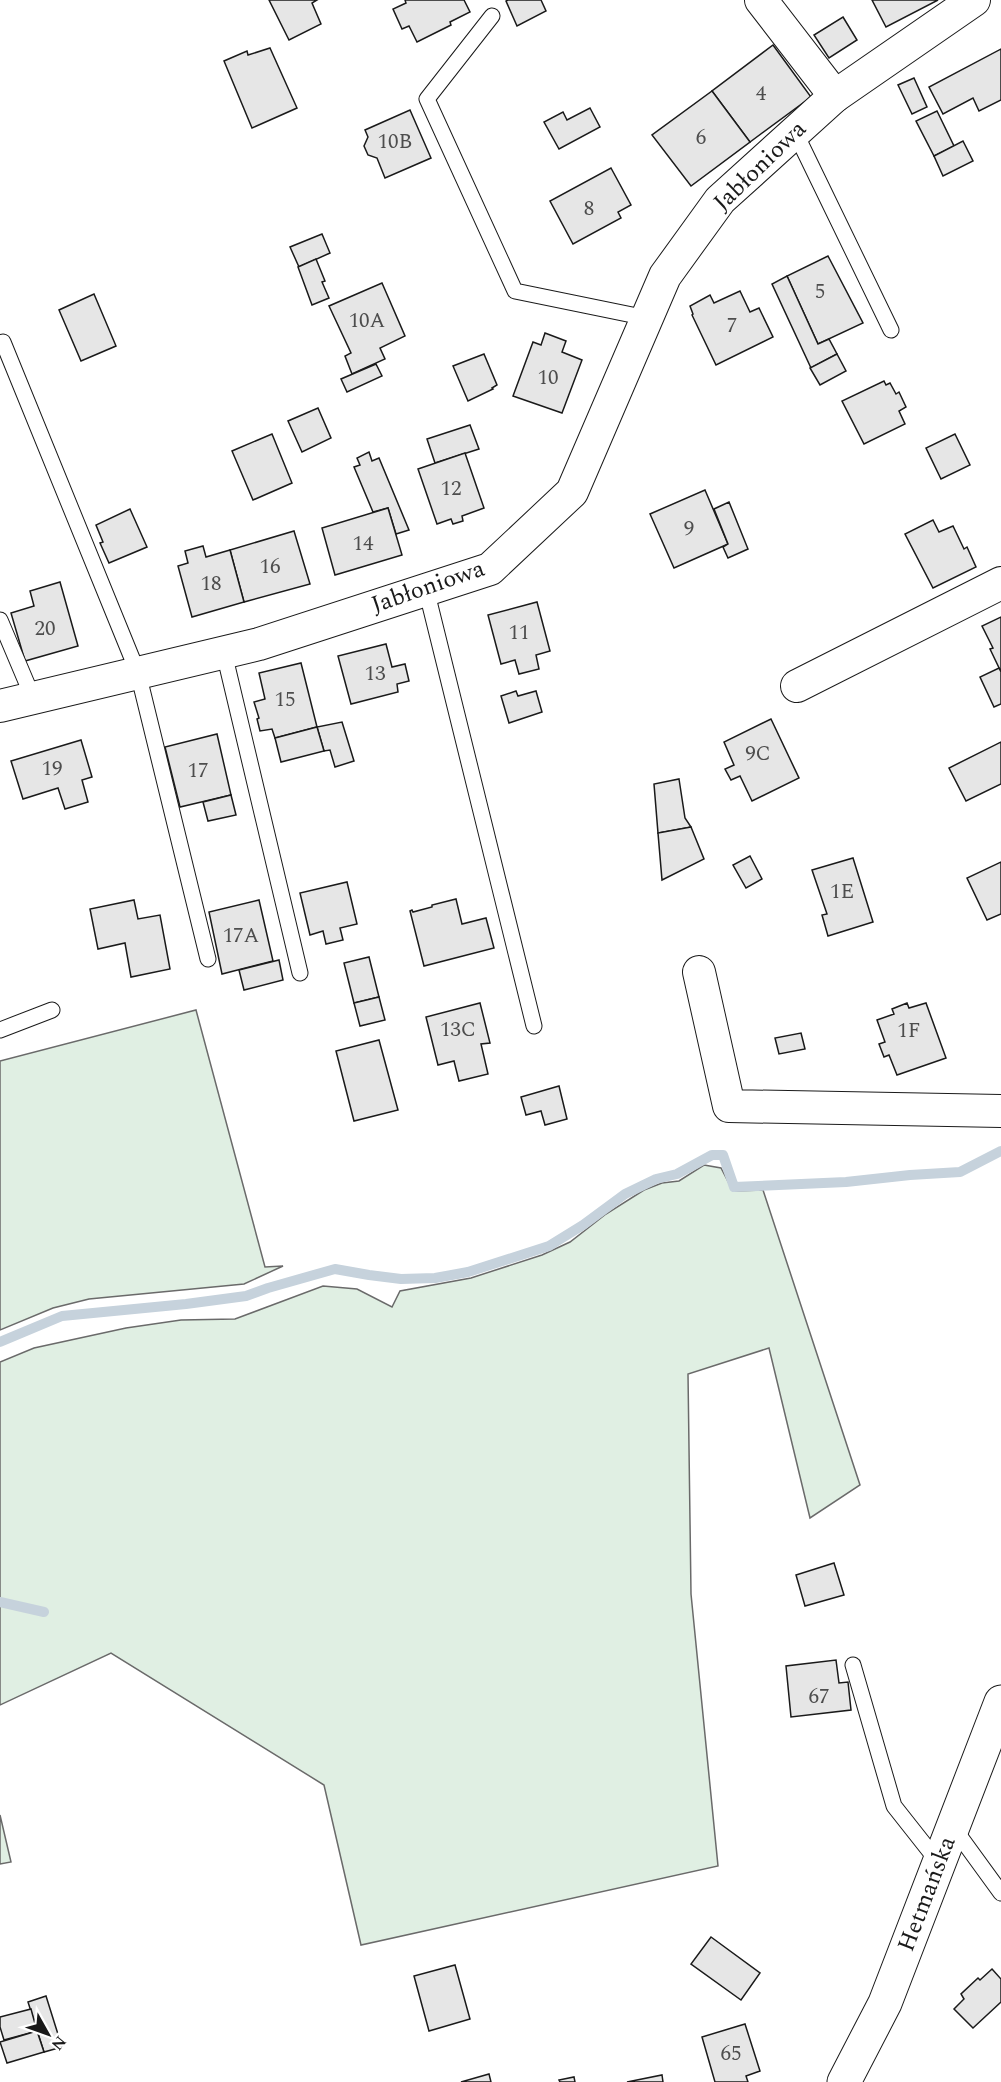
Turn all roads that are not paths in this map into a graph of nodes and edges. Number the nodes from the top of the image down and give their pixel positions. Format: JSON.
{"nodes":[{"id":1,"x":761,"y":0,"type":"edge"},
{"id":2,"x":974,"y":0,"type":"edge"},
{"id":3,"x":492,"y":16,"type":"dead end"},
{"id":4,"x":835,"y":96,"type":"junction"},
{"id":5,"x":795,"y":132,"type":"junction"},
{"id":6,"x":647,"y":318,"type":"junction"},
{"id":7,"x":891,"y":330,"type":"dead end"},
{"id":8,"x":3,"y":342,"type":"dead end"},
{"id":9,"x":1001,"y":583,"type":"edge"},
{"id":10,"x":426,"y":590,"type":"junction"},
{"id":11,"x":0,"y":620,"type":"edge"},
{"id":12,"x":224,"y":653,"type":"junction"},
{"id":13,"x":138,"y":673,"type":"junction"},
{"id":14,"x":797,"y":686,"type":"dead end"},
{"id":15,"x":33,"y":698,"type":"junction"},
{"id":16,"x":0,"y":706,"type":"edge"},
{"id":17,"x":208,"y":959,"type":"dead end"},
{"id":18,"x":699,"y":972,"type":"dead end"},
{"id":19,"x":300,"y":973,"type":"dead end"},
{"id":20,"x":52,"y":1010,"type":"dead end"},
{"id":21,"x":534,"y":1026,"type":"dead end"},
{"id":22,"x":0,"y":1030,"type":"edge"},
{"id":23,"x":1001,"y":1111,"type":"edge"},
{"id":24,"x":853,"y":1665,"type":"dead end"},
{"id":25,"x":1001,"y":1702,"type":"edge"},
{"id":26,"x":953,"y":1827,"type":"junction"},
{"id":27,"x":939,"y":1863,"type":"junction"},
{"id":28,"x":1001,"y":1893,"type":"edge"},
{"id":29,"x":844,"y":2082,"type":"edge"}],
"edges":[{"from":1,"to":4,"type":"street"},
{"from":2,"to":4,"type":"street","name":"Jabłoniowa"},
{"from":3,"to":6,"type":"lane"},
{"from":4,"to":5,"type":"street","name":"Jabłoniowa"},
{"from":5,"to":6,"type":"street","name":"Jabłoniowa"},
{"from":5,"to":7,"type":"lane"},
{"from":6,"to":10,"type":"street","name":"Jabłoniowa"},
{"from":8,"to":13,"type":"lane"},
{"from":9,"to":14,"type":"street"},
{"from":10,"to":12,"type":"street","name":"Jabłoniowa"},
{"from":10,"to":21,"type":"lane"},
{"from":11,"to":15,"type":"lane"},
{"from":12,"to":13,"type":"street","name":"Jabłoniowa"},
{"from":12,"to":19,"type":"lane"},
{"from":13,"to":15,"type":"street","name":"Jabłoniowa"},
{"from":13,"to":17,"type":"lane"},
{"from":15,"to":16,"type":"street","name":"Jabłoniowa"},
{"from":18,"to":23,"type":"street"},
{"from":20,"to":22,"type":"lane"},
{"from":24,"to":27,"type":"lane"},
{"from":25,"to":26,"type":"street","name":"Hetmańska"},
{"from":26,"to":27,"type":"street","name":"Hetmańska"},
{"from":26,"to":28,"type":"lane"},
{"from":27,"to":29,"type":"street","name":"Hetmańska"}]}
